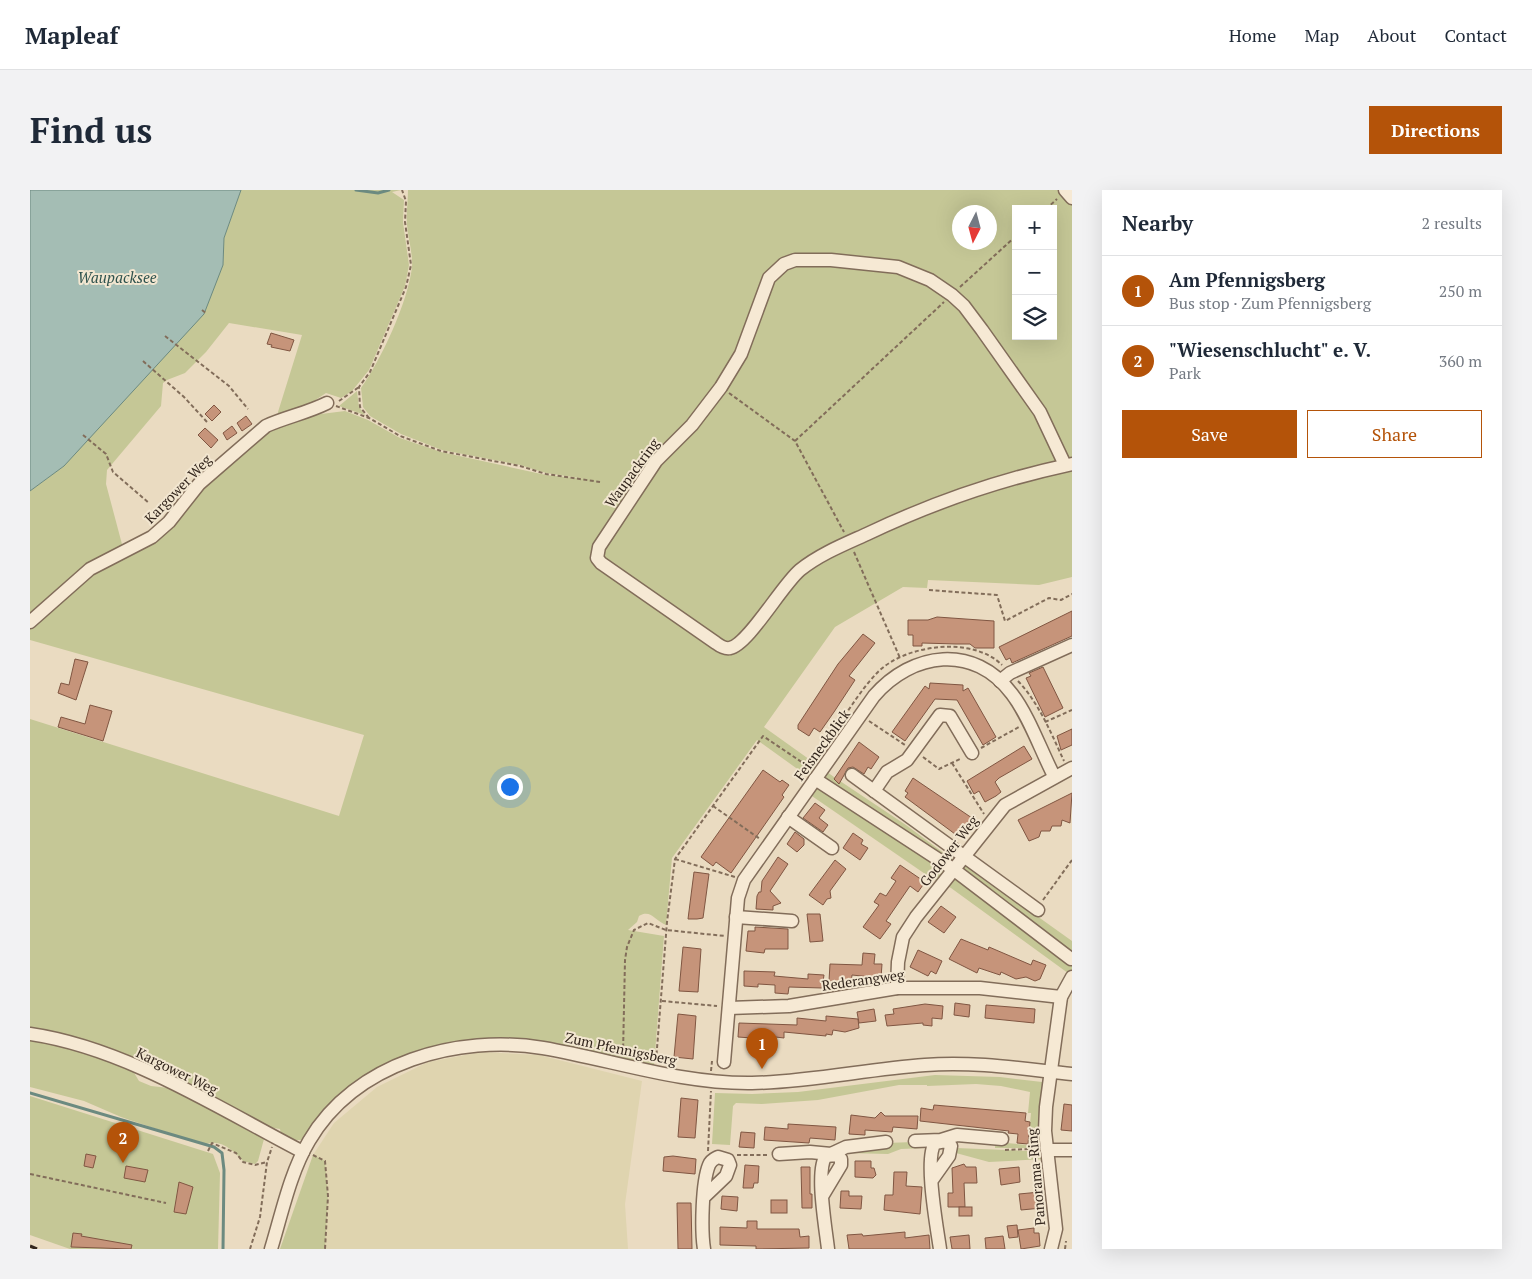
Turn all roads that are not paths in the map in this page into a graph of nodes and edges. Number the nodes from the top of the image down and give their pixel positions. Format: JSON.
{"nodes":[{"id":1,"x":1065,"y":190,"type":"edge"},
{"id":2,"x":1072,"y":198,"type":"edge"},
{"id":3,"x":327,"y":403,"type":"road end"},
{"id":4,"x":1068,"y":465,"type":"edge"},
{"id":5,"x":30,"y":622,"type":"edge"},
{"id":6,"x":1072,"y":645,"type":"edge"},
{"id":7,"x":1005,"y":677,"type":"junction"},
{"id":8,"x":972,"y":753,"type":"road end"},
{"id":9,"x":1070,"y":769,"type":"edge"},
{"id":10,"x":813,"y":774,"type":"junction"},
{"id":11,"x":852,"y":775,"type":"dead end"},
{"id":12,"x":1054,"y":776,"type":"junction"},
{"id":13,"x":874,"y":791,"type":"junction"},
{"id":14,"x":788,"y":817,"type":"junction"},
{"id":15,"x":832,"y":848,"type":"dead end"},
{"id":16,"x":964,"y":856,"type":"junction"},
{"id":17,"x":953,"y":870,"type":"junction"},
{"id":18,"x":1037,"y":909,"type":"road end"},
{"id":19,"x":736,"y":917,"type":"junction"},
{"id":20,"x":792,"y":921,"type":"dead end"},
{"id":21,"x":1071,"y":959,"type":"edge"},
{"id":22,"x":1072,"y":977,"type":"edge"},
{"id":23,"x":897,"y":988,"type":"junction"},
{"id":24,"x":1061,"y":997,"type":"junction"},
{"id":25,"x":729,"y":1008,"type":"junction"},
{"id":26,"x":30,"y":1034,"type":"edge"},
{"id":27,"x":724,"y":1062,"type":"dead end"},
{"id":28,"x":1051,"y":1072,"type":"junction"},
{"id":29,"x":1072,"y":1074,"type":"edge"},
{"id":30,"x":1002,"y":1139,"type":"dead end"},
{"id":31,"x":941,"y":1140,"type":"junction"},
{"id":32,"x":915,"y":1141,"type":"dead end"},
{"id":33,"x":886,"y":1142,"type":"dead end"},
{"id":34,"x":1047,"y":1150,"type":"junction"},
{"id":35,"x":1072,"y":1150,"type":"edge"},
{"id":36,"x":303,"y":1152,"type":"junction"},
{"id":37,"x":776,"y":1154,"type":"road end"},
{"id":38,"x":831,"y":1154,"type":"junction"},
{"id":39,"x":704,"y":1196,"type":"junction"},
{"id":40,"x":271,"y":1249,"type":"edge"},
{"id":41,"x":704,"y":1249,"type":"edge"},
{"id":42,"x":828,"y":1249,"type":"edge"},
{"id":43,"x":940,"y":1249,"type":"edge"},
{"id":44,"x":1051,"y":1249,"type":"edge"}],
"edges":[{"from":1,"to":2,"type":"street"},
{"from":3,"to":5,"type":"street","name":"Kargower Weg"},
{"from":4,"to":4,"type":"street","name":"Waupackring"},
{"from":6,"to":7,"type":"street"},
{"from":7,"to":10,"type":"street","name":"Feisneckblick"},
{"from":7,"to":12,"type":"street","name":"Feisneckblick"},
{"from":8,"to":13,"type":"street"},
{"from":9,"to":12,"type":"street","name":"Godower Weg"},
{"from":10,"to":14,"type":"street","name":"Feisneckblick"},
{"from":10,"to":17,"type":"street"},
{"from":11,"to":13,"type":"street"},
{"from":12,"to":16,"type":"street","name":"Godower Weg"},
{"from":13,"to":16,"type":"street"},
{"from":14,"to":15,"type":"street"},
{"from":14,"to":19,"type":"street","name":"Feisneckblick"},
{"from":16,"to":17,"type":"street","name":"Godower Weg"},
{"from":16,"to":18,"type":"street"},
{"from":17,"to":21,"type":"street"},
{"from":17,"to":23,"type":"street","name":"Godower Weg"},
{"from":19,"to":20,"type":"street"},
{"from":19,"to":25,"type":"street","name":"Feisneckblick"},
{"from":22,"to":24,"type":"street"},
{"from":23,"to":24,"type":"street","name":"Rederangweg"},
{"from":23,"to":25,"type":"street","name":"Rederangweg"},
{"from":24,"to":28,"type":"street","name":"Panorama-Ring"},
{"from":25,"to":27,"type":"street","name":"Feisneckblick"},
{"from":26,"to":36,"type":"street","name":"Kargower Weg"},
{"from":28,"to":29,"type":"street","name":"Zum Pfennigsberg"},
{"from":28,"to":34,"type":"street","name":"Panorama-Ring"},
{"from":28,"to":36,"type":"street","name":"Zum Pfennigsberg"},
{"from":30,"to":31,"type":"street"},
{"from":31,"to":32,"type":"street"},
{"from":31,"to":43,"type":"street"},
{"from":33,"to":38,"type":"street"},
{"from":34,"to":35,"type":"street"},
{"from":34,"to":44,"type":"street","name":"Panorama-Ring"},
{"from":36,"to":40,"type":"street","name":"Zum Pfennigsberg"},
{"from":37,"to":38,"type":"street"},
{"from":38,"to":42,"type":"street"},
{"from":39,"to":39,"type":"street"},
{"from":39,"to":41,"type":"street"}]}
